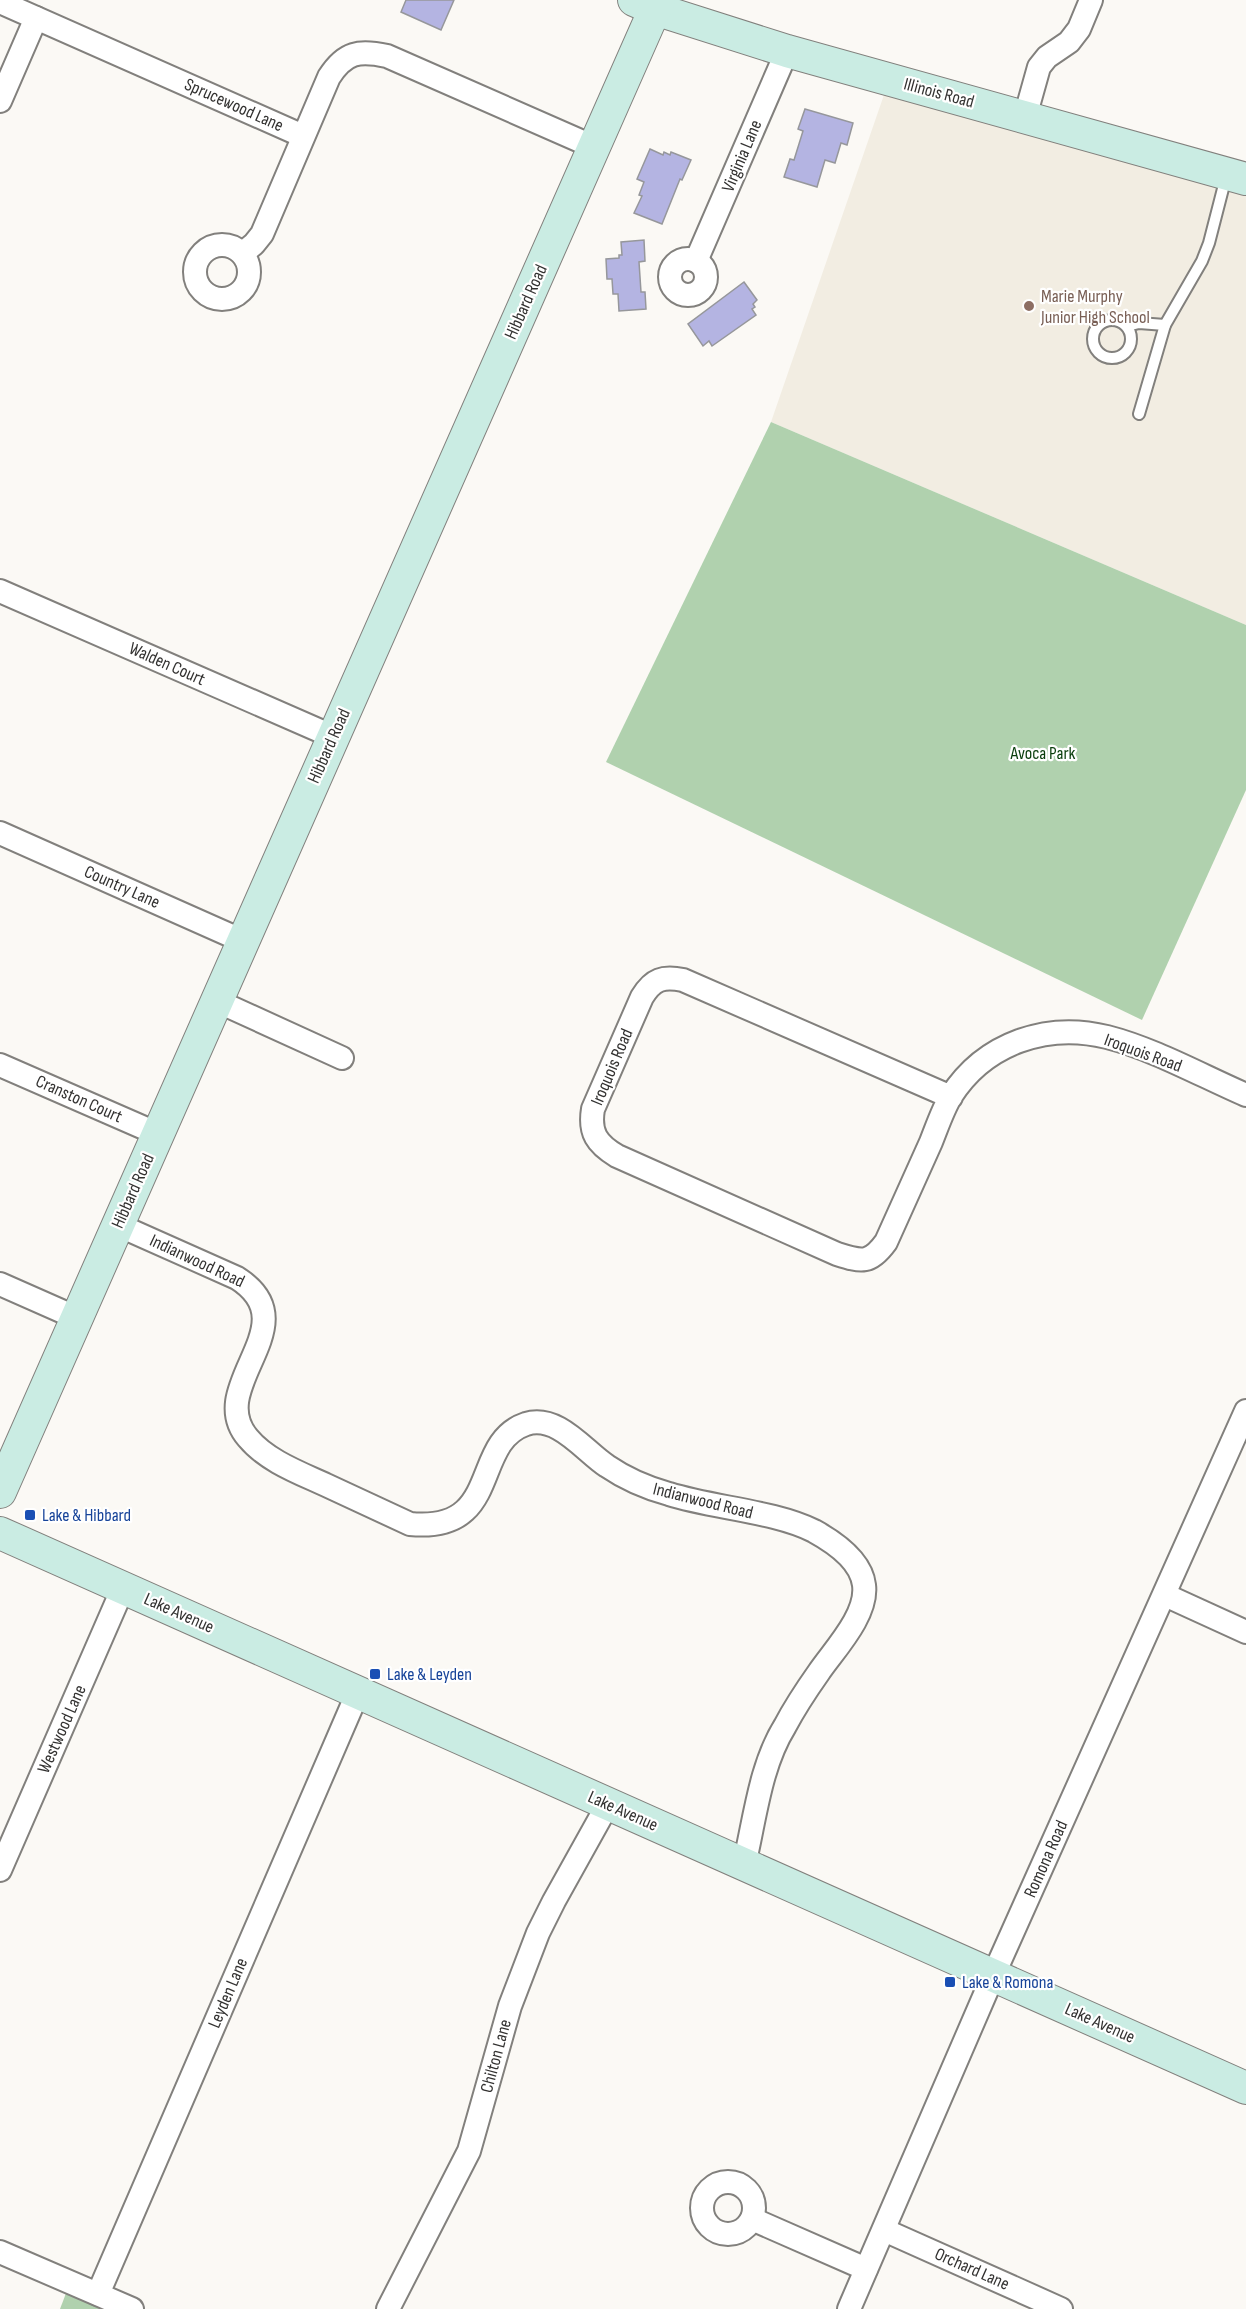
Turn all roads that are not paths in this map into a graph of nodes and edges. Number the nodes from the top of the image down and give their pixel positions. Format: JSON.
{"nodes":[{"id":1,"x":1091,"y":0,"type":"edge"},
{"id":2,"x":0,"y":2,"type":"edge"},
{"id":3,"x":649,"y":3,"type":"edge"},
{"id":4,"x":36,"y":18,"type":"junction"},
{"id":5,"x":787,"y":51,"type":"junction"},
{"id":6,"x":0,"y":101,"type":"edge"},
{"id":7,"x":1025,"y":117,"type":"junction"},
{"id":8,"x":303,"y":136,"type":"junction"},
{"id":9,"x":594,"y":147,"type":"junction"},
{"id":10,"x":1236,"y":176,"type":"edge"},
{"id":11,"x":243,"y":253,"type":"dead end"},
{"id":12,"x":696,"y":261,"type":"dead end"},
{"id":13,"x":1165,"y":325,"type":"junction"},
{"id":14,"x":1126,"y":326,"type":"dead end"},
{"id":15,"x":1139,"y":414,"type":"dead end"},
{"id":16,"x":0,"y":591,"type":"edge"},
{"id":17,"x":334,"y":737,"type":"junction"},
{"id":18,"x":0,"y":833,"type":"edge"},
{"id":19,"x":243,"y":941,"type":"junction"},
{"id":20,"x":217,"y":1001,"type":"junction"},
{"id":21,"x":342,"y":1058,"type":"dead end"},
{"id":22,"x":0,"y":1065,"type":"edge"},
{"id":23,"x":1246,"y":1095,"type":"edge"},
{"id":24,"x":951,"y":1096,"type":"junction"},
{"id":25,"x":158,"y":1134,"type":"junction"},
{"id":26,"x":118,"y":1225,"type":"junction"},
{"id":27,"x":0,"y":1284,"type":"edge"},
{"id":28,"x":77,"y":1318,"type":"junction"},
{"id":29,"x":1246,"y":1411,"type":"edge"},
{"id":30,"x":0,"y":1492,"type":"edge"},
{"id":31,"x":0,"y":1533,"type":"edge"},
{"id":32,"x":123,"y":1588,"type":"junction"},
{"id":33,"x":1165,"y":1595,"type":"junction"},
{"id":34,"x":1246,"y":1632,"type":"edge"},
{"id":35,"x":358,"y":1692,"type":"junction"},
{"id":36,"x":608,"y":1804,"type":"junction"},
{"id":37,"x":744,"y":1865,"type":"junction"},
{"id":38,"x":0,"y":1870,"type":"edge"},
{"id":39,"x":993,"y":1976,"type":"junction"},
{"id":40,"x":1246,"y":2088,"type":"edge"},
{"id":41,"x":752,"y":2219,"type":"dead end"},
{"id":42,"x":884,"y":2230,"type":"junction"},
{"id":43,"x":0,"y":2252,"type":"edge"},
{"id":44,"x":866,"y":2269,"type":"junction"},
{"id":45,"x":98,"y":2294,"type":"junction"},
{"id":46,"x":132,"y":2309,"type":"edge"},
{"id":47,"x":387,"y":2309,"type":"edge"},
{"id":48,"x":849,"y":2309,"type":"edge"},
{"id":49,"x":1061,"y":2309,"type":"edge"}],
"edges":[{"from":1,"to":7,"type":"street"},
{"from":2,"to":4,"type":"street","name":"Sprucewood Lane"},
{"from":3,"to":5,"type":"street","name":"Illinois Road"},
{"from":3,"to":9,"type":"street","name":"Hibbard Road"},
{"from":4,"to":6,"type":"street"},
{"from":4,"to":8,"type":"street","name":"Sprucewood Lane"},
{"from":5,"to":7,"type":"street","name":"Illinois Road"},
{"from":5,"to":12,"type":"street","name":"Virginia Lane"},
{"from":7,"to":10,"type":"street","name":"Illinois Road"},
{"from":8,"to":9,"type":"street","name":"Sprucewood Lane"},
{"from":8,"to":11,"type":"street"},
{"from":9,"to":17,"type":"street","name":"Hibbard Road"},
{"from":10,"to":13,"type":"lane"},
{"from":13,"to":14,"type":"lane"},
{"from":13,"to":15,"type":"lane"},
{"from":16,"to":17,"type":"street","name":"Walden Court"},
{"from":17,"to":19,"type":"street","name":"Hibbard Road"},
{"from":18,"to":19,"type":"street","name":"Country Lane"},
{"from":19,"to":20,"type":"street","name":"Hibbard Road"},
{"from":20,"to":21,"type":"street"},
{"from":20,"to":25,"type":"street","name":"Hibbard Road"},
{"from":22,"to":25,"type":"street","name":"Cranston Court"},
{"from":23,"to":24,"type":"street","name":"Iroquois Road"},
{"from":24,"to":24,"type":"street","name":"Iroquois Road"},
{"from":25,"to":26,"type":"street","name":"Hibbard Road"},
{"from":26,"to":28,"type":"street","name":"Hibbard Road"},
{"from":26,"to":37,"type":"street","name":"Indianwood Road"},
{"from":27,"to":28,"type":"street"},
{"from":28,"to":30,"type":"street","name":"Hibbard Road"},
{"from":29,"to":33,"type":"street","name":"Romona Road"},
{"from":31,"to":32,"type":"street","name":"Lake Avenue"},
{"from":32,"to":35,"type":"street","name":"Lake Avenue"},
{"from":32,"to":38,"type":"street","name":"Westwood Lane"},
{"from":33,"to":34,"type":"street"},
{"from":33,"to":39,"type":"street","name":"Romona Road"},
{"from":35,"to":36,"type":"street","name":"Lake Avenue"},
{"from":35,"to":45,"type":"street","name":"Leyden Lane"},
{"from":36,"to":37,"type":"street","name":"Lake Avenue"},
{"from":36,"to":47,"type":"street","name":"Chilton Lane"},
{"from":37,"to":39,"type":"street","name":"Lake Avenue"},
{"from":39,"to":40,"type":"street","name":"Lake Avenue"},
{"from":39,"to":42,"type":"street","name":"Romona Road"},
{"from":41,"to":44,"type":"street"},
{"from":42,"to":44,"type":"street","name":"Romona Road"},
{"from":42,"to":49,"type":"street","name":"Orchard Lane"},
{"from":43,"to":45,"type":"street"},
{"from":44,"to":48,"type":"street","name":"Romona Road"},
{"from":45,"to":46,"type":"street"}]}
